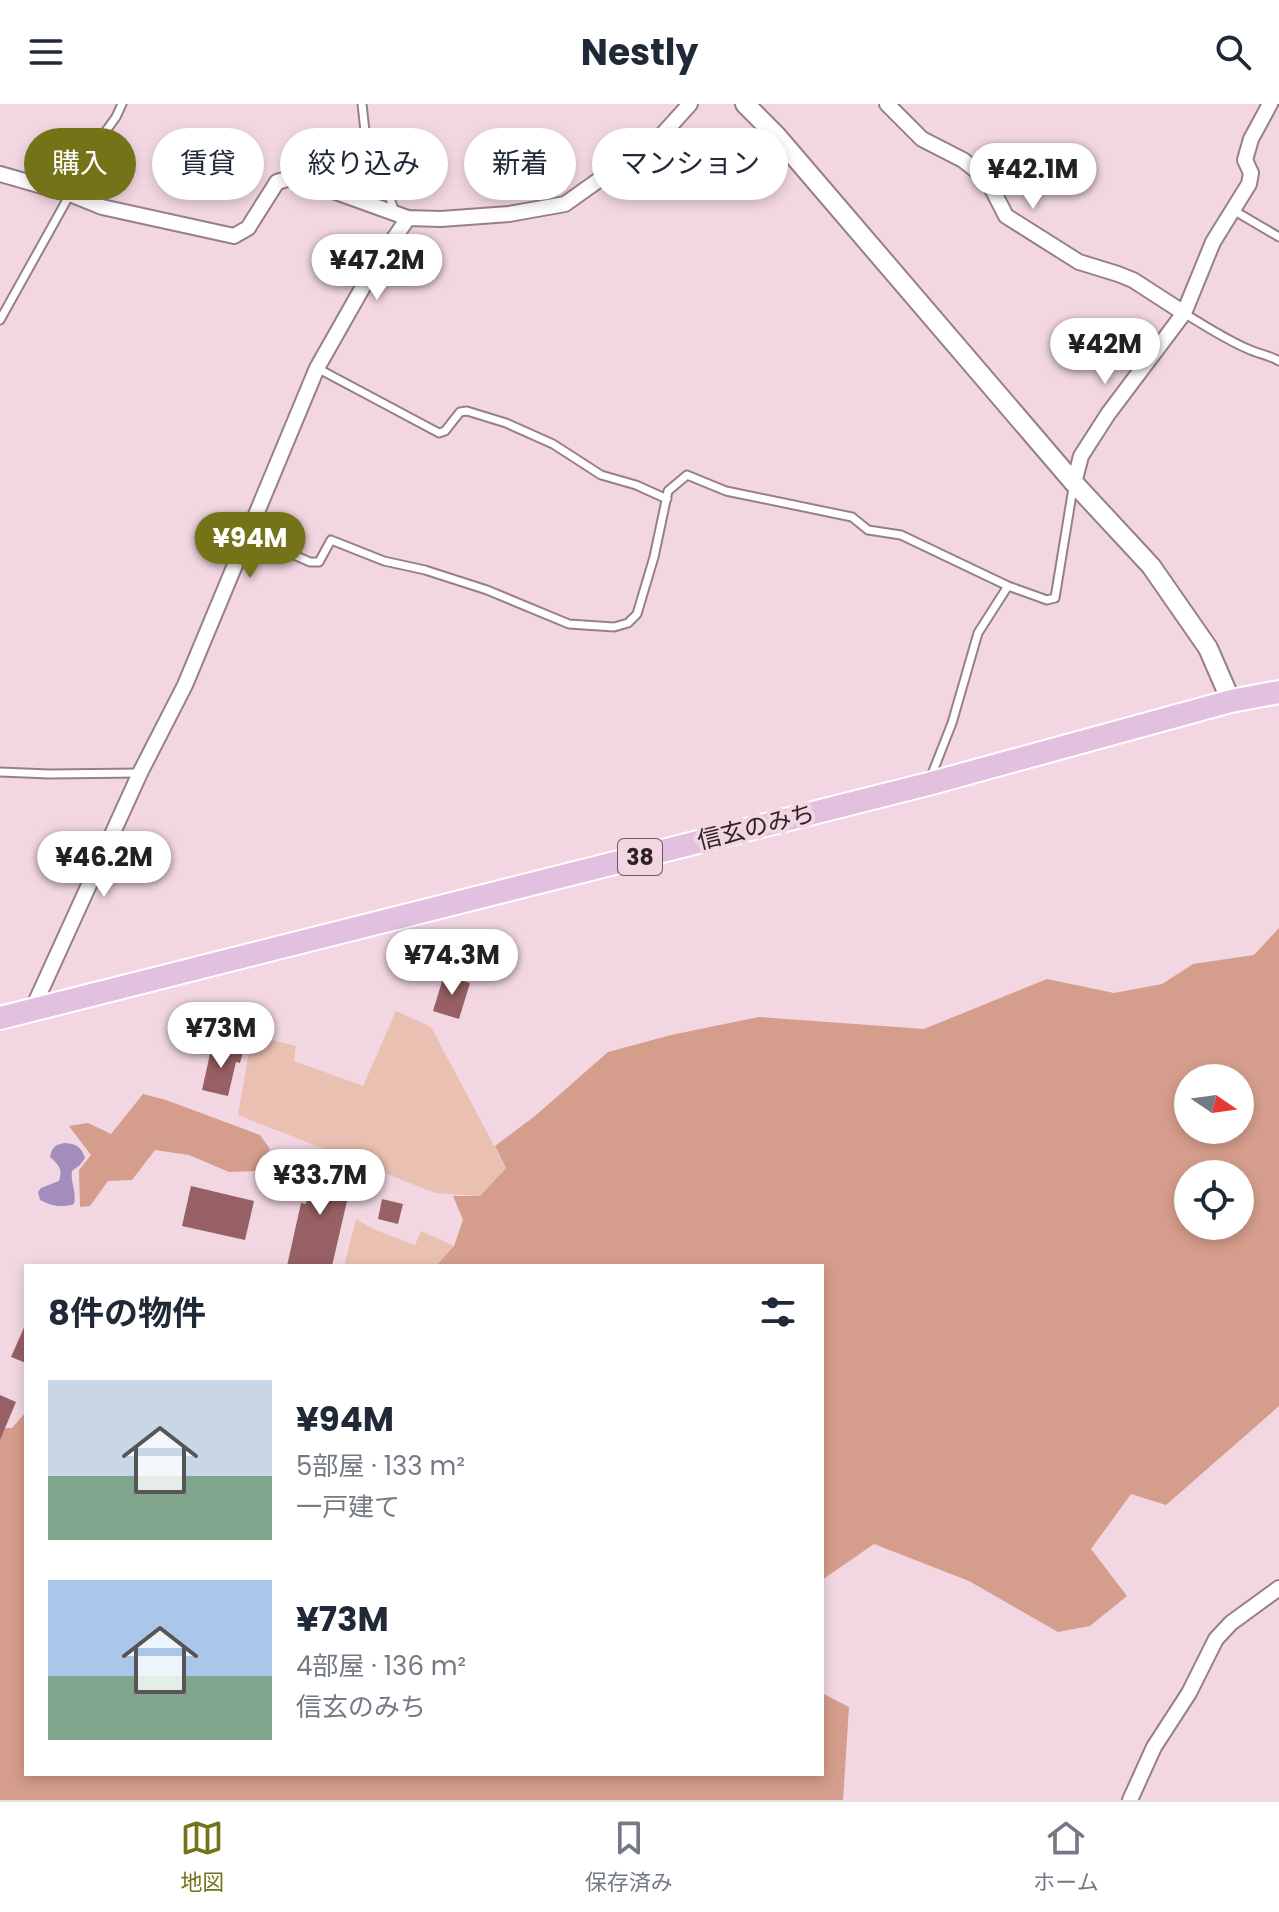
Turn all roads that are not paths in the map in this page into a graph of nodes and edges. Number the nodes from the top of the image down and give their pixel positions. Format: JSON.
{"nodes":[{"id":1,"x":122,"y":104,"type":"edge"},
{"id":2,"x":362,"y":104,"type":"edge"},
{"id":3,"x":690,"y":104,"type":"edge"},
{"id":4,"x":745,"y":104,"type":"edge"},
{"id":5,"x":887,"y":104,"type":"edge"},
{"id":6,"x":1270,"y":104,"type":"edge"},
{"id":7,"x":108,"y":128,"type":"edge"},
{"id":8,"x":0,"y":174,"type":"edge"},
{"id":9,"x":24,"y":181,"type":"edge"},
{"id":10,"x":67,"y":200,"type":"edge"},
{"id":11,"x":85,"y":200,"type":"edge"},
{"id":12,"x":1233,"y":210,"type":"junction"},
{"id":13,"x":402,"y":215,"type":"junction"},
{"id":14,"x":1279,"y":237,"type":"edge"},
{"id":15,"x":1184,"y":313,"type":"junction"},
{"id":16,"x":0,"y":320,"type":"edge"},
{"id":17,"x":1279,"y":361,"type":"edge"},
{"id":18,"x":317,"y":368,"type":"junction"},
{"id":19,"x":1074,"y":483,"type":"junction"},
{"id":20,"x":667,"y":499,"type":"junction"},
{"id":21,"x":248,"y":535,"type":"junction"},
{"id":22,"x":1008,"y":586,"type":"junction"},
{"id":23,"x":1279,"y":692,"type":"edge"},
{"id":24,"x":1231,"y":701,"type":"junction"},
{"id":25,"x":0,"y":772,"type":"edge"},
{"id":26,"x":140,"y":773,"type":"junction"},
{"id":27,"x":928,"y":784,"type":"junction"},
{"id":28,"x":32,"y":1010,"type":"junction"},
{"id":29,"x":0,"y":1018,"type":"edge"},
{"id":30,"x":1279,"y":1588,"type":"edge"},
{"id":31,"x":1130,"y":1800,"type":"edge"}],
"edges":[{"from":1,"to":7,"type":"lane"},
{"from":2,"to":13,"type":"lane"},
{"from":3,"to":13,"type":"street"},
{"from":4,"to":19,"type":"street"},
{"from":5,"to":15,"type":"street"},
{"from":6,"to":12,"type":"street"},
{"from":8,"to":9,"type":"street"},
{"from":10,"to":16,"type":"lane"},
{"from":11,"to":13,"type":"street"},
{"from":12,"to":14,"type":"lane"},
{"from":12,"to":15,"type":"street"},
{"from":13,"to":18,"type":"street"},
{"from":15,"to":17,"type":"lane"},
{"from":15,"to":19,"type":"street"},
{"from":18,"to":20,"type":"lane"},
{"from":18,"to":21,"type":"street"},
{"from":19,"to":22,"type":"lane"},
{"from":19,"to":24,"type":"street"},
{"from":20,"to":21,"type":"lane"},
{"from":20,"to":22,"type":"lane"},
{"from":21,"to":26,"type":"street"},
{"from":22,"to":27,"type":"lane"},
{"from":23,"to":24,"type":"main road","name":"信玄のみち","number":"38"},
{"from":24,"to":27,"type":"main road","name":"信玄のみち","number":"38"},
{"from":25,"to":26,"type":"lane"},
{"from":26,"to":28,"type":"street"},
{"from":27,"to":28,"type":"main road","name":"信玄のみち","number":"38"},
{"from":28,"to":29,"type":"main road","name":"信玄のみち","number":"38"},
{"from":30,"to":31,"type":"street"}]}
